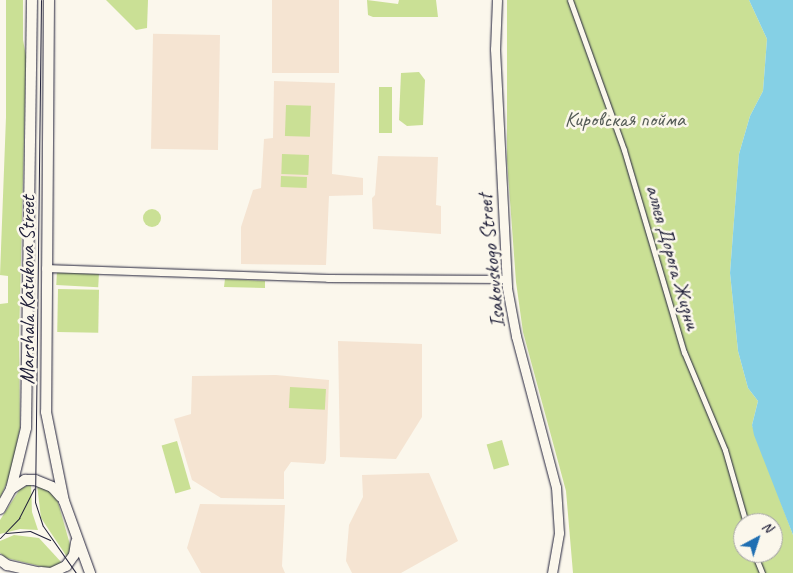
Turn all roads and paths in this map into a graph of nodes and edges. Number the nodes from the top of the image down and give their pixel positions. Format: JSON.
{"nodes":[{"id":1,"x":32,"y":0,"type":"edge"},
{"id":2,"x":49,"y":0,"type":"edge"},
{"id":3,"x":496,"y":0,"type":"edge"},
{"id":4,"x":570,"y":0,"type":"edge"},
{"id":5,"x":45,"y":268,"type":"junction"},
{"id":6,"x":506,"y":279,"type":"junction"},
{"id":7,"x":11,"y":489,"type":"junction"},
{"id":8,"x":64,"y":501,"type":"junction"},
{"id":9,"x":0,"y":509,"type":"edge"},
{"id":10,"x":743,"y":513,"type":"edge"},
{"id":11,"x":77,"y":541,"type":"junction"},
{"id":12,"x":2,"y":563,"type":"edge"},
{"id":13,"x":42,"y":573,"type":"edge"},
{"id":14,"x":90,"y":573,"type":"edge"},
{"id":15,"x":552,"y":573,"type":"edge"}],
"edges":[{"from":1,"to":7,"type":"main road","name":"Marshala Katukova Street"},
{"from":2,"to":5,"type":"main road","name":"Marshala Katukova Street"},
{"from":3,"to":6,"type":"street","name":"Isakovskogo Street"},
{"from":4,"to":10,"type":"street","name":"аллея Дорога Жизни"},
{"from":5,"to":6,"type":"street"},
{"from":5,"to":8,"type":"main road","name":"Marshala Katukova Street"},
{"from":6,"to":15,"type":"street","name":"Isakovskogo Street"},
{"from":7,"to":8,"type":"main road"},
{"from":7,"to":9,"type":"main road","name":"Marshala Katukova Street"},
{"from":8,"to":11,"type":"main road","name":"Marshala Katukova Street"},
{"from":11,"to":13,"type":"main road"},
{"from":11,"to":14,"type":"main road","name":"Marshala Katukova Street"},
{"from":12,"to":13,"type":"main road"}]}
